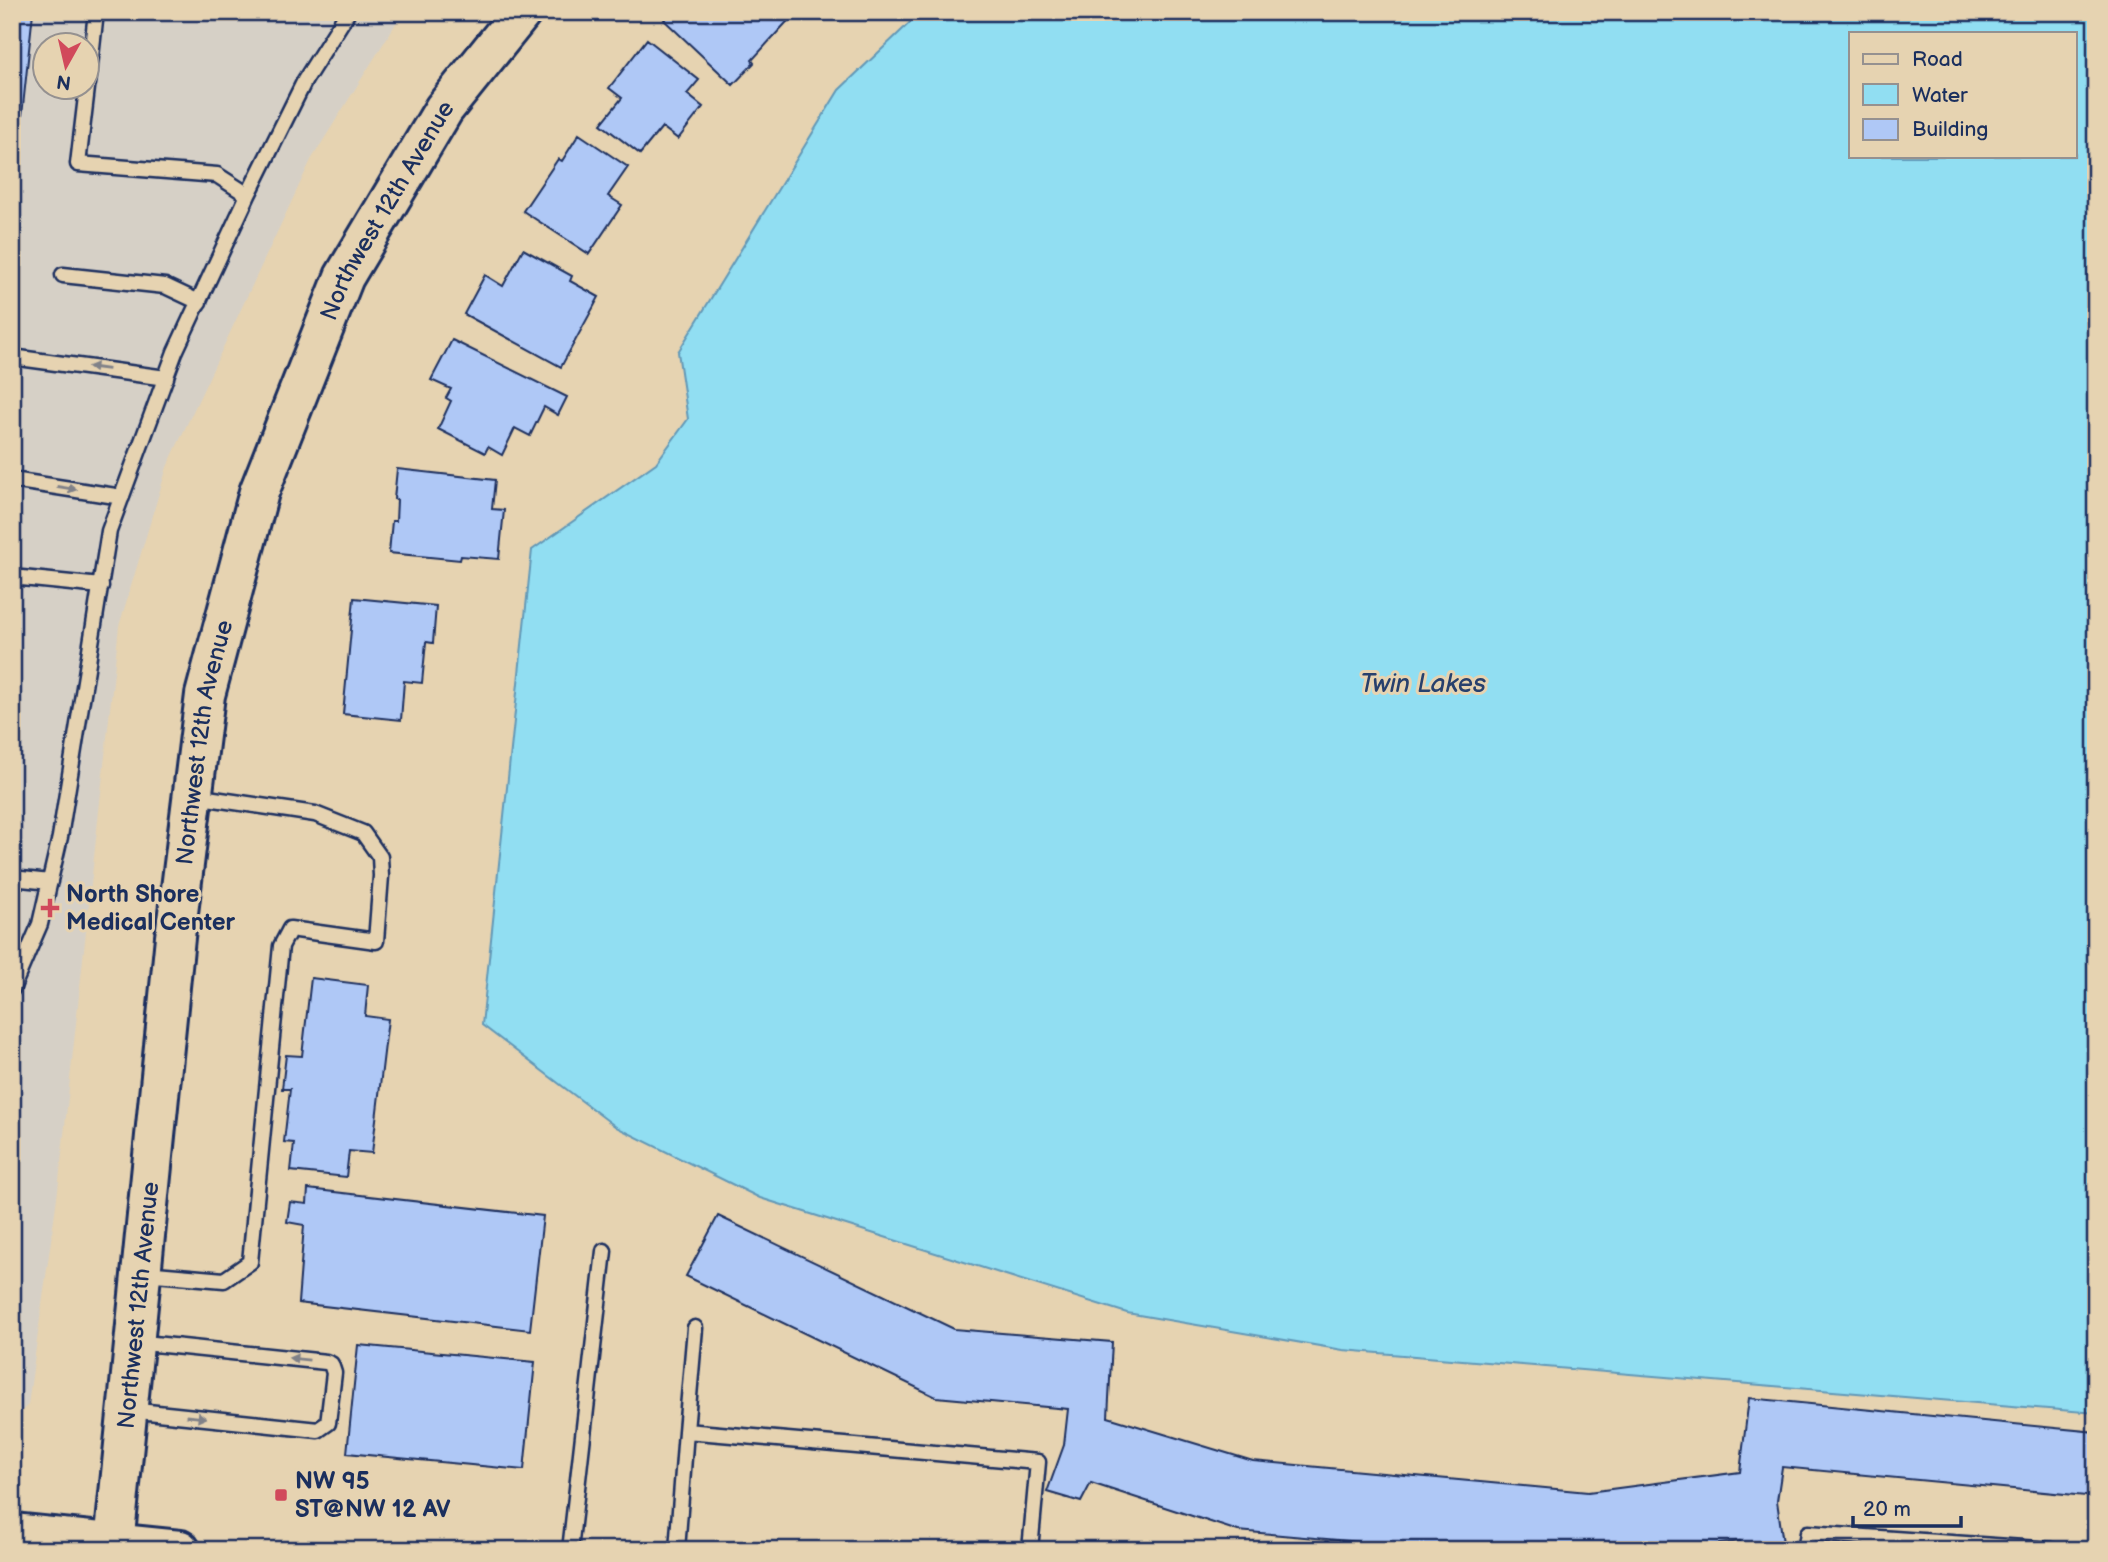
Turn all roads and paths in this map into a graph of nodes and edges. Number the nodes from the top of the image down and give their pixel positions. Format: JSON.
{"nodes":[{"id":1,"x":96,"y":12,"type":"edge"},
{"id":2,"x":348,"y":12,"type":"edge"},
{"id":3,"x":522,"y":12,"type":"edge"},
{"id":4,"x":94,"y":32,"type":"edge"},
{"id":5,"x":85,"y":102,"type":"edge"},
{"id":6,"x":248,"y":195,"type":"junction"},
{"id":7,"x":63,"y":275,"type":"dead end"},
{"id":8,"x":199,"y":302,"type":"junction"},
{"id":9,"x":12,"y":357,"type":"edge"},
{"id":10,"x":166,"y":378,"type":"junction"},
{"id":11,"x":12,"y":480,"type":"edge"},
{"id":12,"x":122,"y":497,"type":"junction"},
{"id":13,"x":12,"y":578,"type":"edge"},
{"id":14,"x":101,"y":586,"type":"junction"},
{"id":15,"x":192,"y":796,"type":"junction"},
{"id":16,"x":12,"y":878,"type":"edge"},
{"id":17,"x":50,"y":882,"type":"junction"},
{"id":18,"x":12,"y":989,"type":"edge"},
{"id":19,"x":604,"y":1251,"type":"dead end"},
{"id":20,"x":142,"y":1273,"type":"junction"},
{"id":21,"x":695,"y":1328,"type":"dead end"},
{"id":22,"x":135,"y":1342,"type":"junction"},
{"id":23,"x":128,"y":1410,"type":"junction"},
{"id":24,"x":686,"y":1431,"type":"junction"},
{"id":25,"x":12,"y":1533,"type":"edge"},
{"id":26,"x":114,"y":1544,"type":"junction"},
{"id":27,"x":180,"y":1550,"type":"edge"},
{"id":28,"x":570,"y":1550,"type":"edge"},
{"id":29,"x":677,"y":1550,"type":"edge"},
{"id":30,"x":1030,"y":1550,"type":"edge"},
{"id":31,"x":1805,"y":1550,"type":"edge"},
{"id":32,"x":2051,"y":1550,"type":"edge"}],
"edges":[{"from":1,"to":4,"type":"lane"},
{"from":2,"to":6,"type":"lane"},
{"from":3,"to":15,"type":"street","name":"Northwest 12th Avenue"},
{"from":5,"to":6,"type":"lane"},
{"from":6,"to":8,"type":"lane"},
{"from":7,"to":8,"type":"lane"},
{"from":8,"to":10,"type":"lane"},
{"from":10,"to":9,"type":"lane","one_way":true},
{"from":10,"to":12,"type":"lane"},
{"from":11,"to":12,"type":"lane","one_way":true},
{"from":12,"to":14,"type":"lane"},
{"from":13,"to":14,"type":"lane"},
{"from":14,"to":17,"type":"lane"},
{"from":15,"to":20,"type":"street","name":"Northwest 12th Avenue"},
{"from":15,"to":20,"type":"lane"},
{"from":16,"to":17,"type":"lane"},
{"from":17,"to":18,"type":"lane"},
{"from":19,"to":28,"type":"lane"},
{"from":20,"to":22,"type":"street","name":"Northwest 12th Avenue"},
{"from":21,"to":24,"type":"lane"},
{"from":22,"to":23,"type":"street","name":"Northwest 12th Avenue"},
{"from":23,"to":22,"type":"lane","one_way":true},
{"from":23,"to":26,"type":"street","name":"Northwest 12th Avenue"},
{"from":24,"to":29,"type":"lane"},
{"from":24,"to":30,"type":"lane"},
{"from":25,"to":26,"type":"street"},
{"from":26,"to":27,"type":"street"},
{"from":31,"to":32,"type":"lane"}]}
